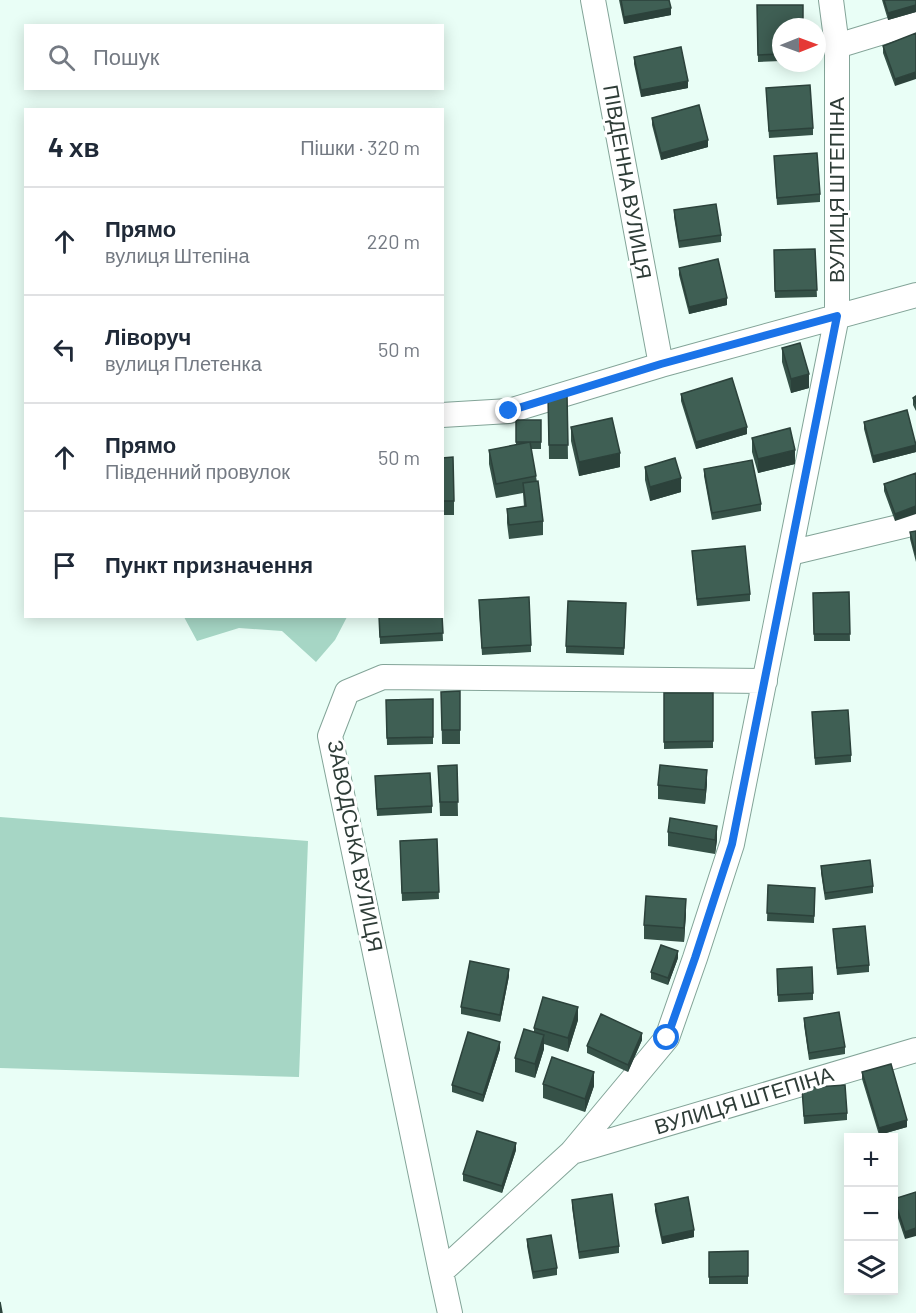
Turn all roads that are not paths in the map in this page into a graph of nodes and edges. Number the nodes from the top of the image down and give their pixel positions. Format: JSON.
{"nodes":[{"id":1,"x":593,"y":0,"type":"edge"},
{"id":2,"x":831,"y":0,"type":"edge"},
{"id":3,"x":916,"y":22,"type":"edge"},
{"id":4,"x":837,"y":46,"type":"junction"},
{"id":5,"x":916,"y":295,"type":"edge"},
{"id":6,"x":837,"y":316,"type":"junction"},
{"id":7,"x":661,"y":364,"type":"junction"},
{"id":8,"x":444,"y":415,"type":"edge"},
{"id":9,"x":916,"y":523,"type":"edge"},
{"id":10,"x":790,"y":553,"type":"junction"},
{"id":11,"x":765,"y":681,"type":"junction"},
{"id":12,"x":916,"y":1050,"type":"edge"},
{"id":13,"x":572,"y":1152,"type":"junction"},
{"id":14,"x":441,"y":1272,"type":"junction"},
{"id":15,"x":450,"y":1313,"type":"edge"}],
"edges":[{"from":1,"to":7,"type":"street","name":"ПІВДЕННА ВУЛИЦЯ"},
{"from":2,"to":4,"type":"street","name":"ВУЛИЦЯ ШТЕПІНА"},
{"from":3,"to":4,"type":"street"},
{"from":4,"to":6,"type":"street","name":"ВУЛИЦЯ ШТЕПІНА"},
{"from":5,"to":6,"type":"street"},
{"from":6,"to":7,"type":"street"},
{"from":6,"to":10,"type":"street","name":"ВУЛИЦЯ ШТЕПІНА"},
{"from":7,"to":8,"type":"street"},
{"from":9,"to":10,"type":"street"},
{"from":10,"to":11,"type":"street","name":"ВУЛИЦЯ ШТЕПІНА"},
{"from":11,"to":13,"type":"street","name":"ВУЛИЦЯ ШТЕПІНА"},
{"from":11,"to":14,"type":"street","name":"ЗАВОДСЬКА ВУЛИЦЯ"},
{"from":12,"to":13,"type":"street","name":"ВУЛИЦЯ ШТЕПІНА"},
{"from":13,"to":14,"type":"street","name":"ВУЛИЦЯ ШТЕПІНА"},
{"from":14,"to":15,"type":"street"}]}
